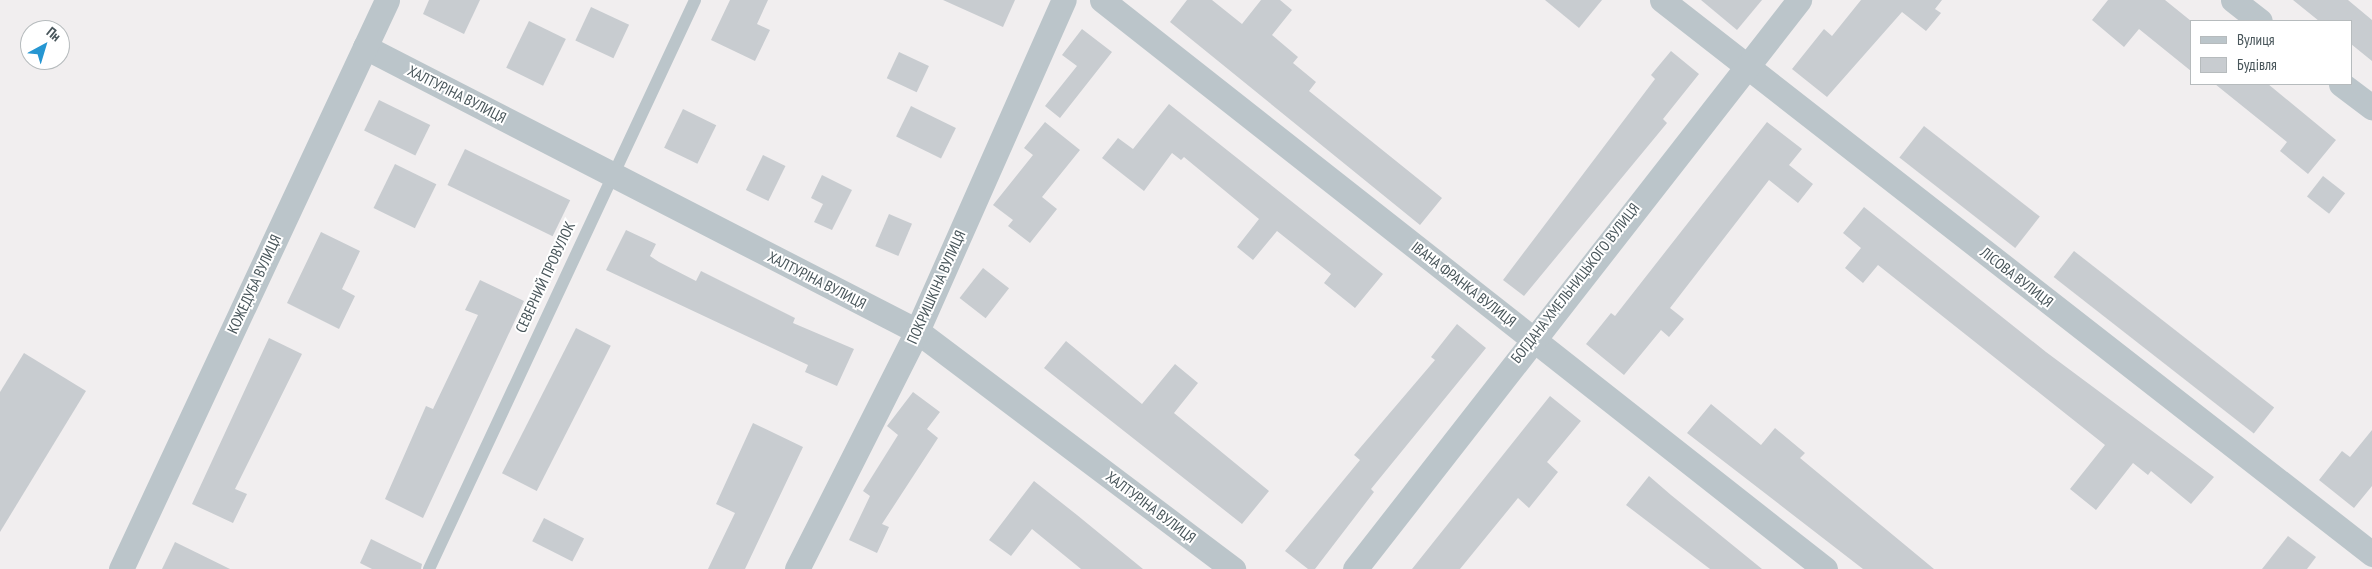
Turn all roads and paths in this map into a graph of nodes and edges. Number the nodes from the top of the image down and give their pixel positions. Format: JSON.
{"nodes":[{"id":1,"x":387,"y":0,"type":"edge"},
{"id":2,"x":695,"y":0,"type":"edge"},
{"id":3,"x":1064,"y":0,"type":"edge"},
{"id":4,"x":1102,"y":0,"type":"edge"},
{"id":5,"x":1662,"y":0,"type":"edge"},
{"id":6,"x":1799,"y":0,"type":"edge"},
{"id":7,"x":2233,"y":0,"type":"edge"},
{"id":8,"x":2259,"y":20,"type":"edge"},
{"id":9,"x":365,"y":47,"type":"junction"},
{"id":10,"x":1745,"y":66,"type":"junction"},
{"id":11,"x":2342,"y":85,"type":"edge"},
{"id":12,"x":2372,"y":108,"type":"edge"},
{"id":13,"x":610,"y":173,"type":"junction"},
{"id":14,"x":917,"y":332,"type":"junction"},
{"id":15,"x":1532,"y":337,"type":"junction"},
{"id":16,"x":2372,"y":554,"type":"edge"},
{"id":17,"x":121,"y":569,"type":"edge"},
{"id":18,"x":429,"y":569,"type":"edge"},
{"id":19,"x":797,"y":569,"type":"edge"},
{"id":20,"x":1234,"y":569,"type":"edge"},
{"id":21,"x":1355,"y":569,"type":"edge"},
{"id":22,"x":1825,"y":569,"type":"edge"}],
"edges":[{"from":1,"to":9,"type":"street","name":"КОЖЕДУБА ВУЛИЦЯ"},
{"from":2,"to":13,"type":"lane","name":"СЕВЕРНИЙ ПРОВУЛОК"},
{"from":3,"to":14,"type":"street","name":"ПОКРИШКІНА ВУЛИЦЯ"},
{"from":4,"to":15,"type":"street","name":"ІВАНА ФРАНКА ВУЛИЦЯ"},
{"from":5,"to":10,"type":"street","name":"ЛІСОВА ВУЛИЦЯ"},
{"from":6,"to":10,"type":"street","name":"БОГДАНА ХМЕЛЬНИЦЬКОГО ВУЛИЦЯ"},
{"from":7,"to":8,"type":"street"},
{"from":9,"to":13,"type":"street","name":"ХАЛТУРІНА ВУЛИЦЯ"},
{"from":9,"to":17,"type":"street","name":"КОЖЕДУБА ВУЛИЦЯ"},
{"from":10,"to":15,"type":"street","name":"БОГДАНА ХМЕЛЬНИЦЬКОГО ВУЛИЦЯ"},
{"from":10,"to":16,"type":"street","name":"ЛІСОВА ВУЛИЦЯ"},
{"from":11,"to":12,"type":"street"},
{"from":13,"to":14,"type":"street","name":"ХАЛТУРІНА ВУЛИЦЯ"},
{"from":13,"to":18,"type":"lane","name":"СЕВЕРНИЙ ПРОВУЛОК"},
{"from":14,"to":19,"type":"street","name":"ПОКРИШКІНА ВУЛИЦЯ"},
{"from":14,"to":20,"type":"street","name":"ХАЛТУРІНА ВУЛИЦЯ"},
{"from":15,"to":21,"type":"street","name":"БОГДАНА ХМЕЛЬНИЦЬКОГО ВУЛИЦЯ"},
{"from":15,"to":22,"type":"street","name":"ІВАНА ФРАНКА ВУЛИЦЯ"}]}
